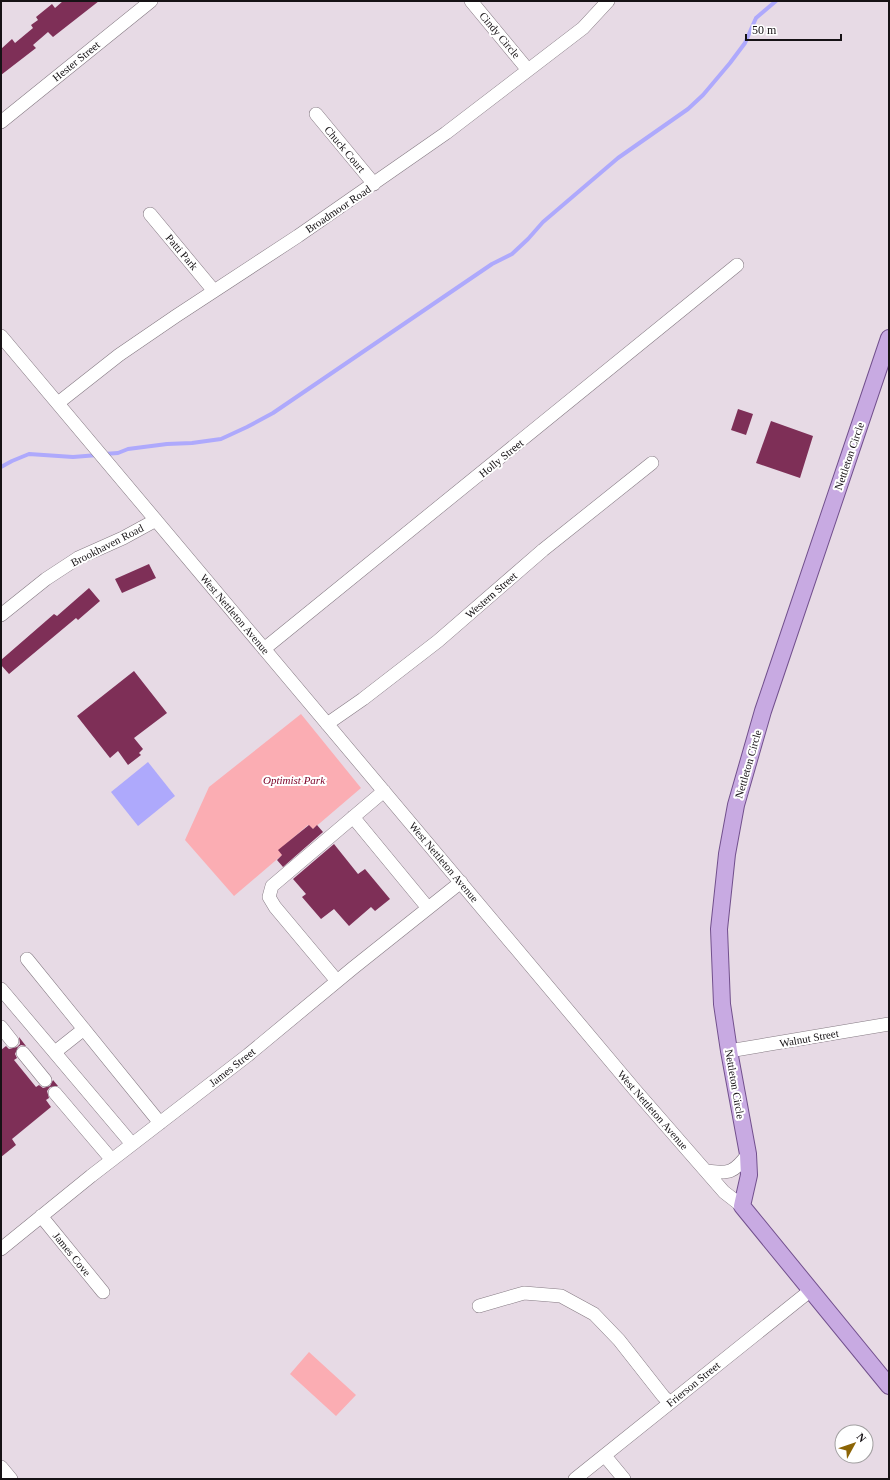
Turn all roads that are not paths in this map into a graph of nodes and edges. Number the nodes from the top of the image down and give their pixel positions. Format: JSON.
{"nodes":[{"id":1,"x":151,"y":1,"type":"edge"},
{"id":2,"x":471,"y":1,"type":"edge"},
{"id":3,"x":608,"y":1,"type":"edge"},
{"id":4,"x":528,"y":70,"type":"junction"},
{"id":5,"x":316,"y":114,"type":"dead end"},
{"id":6,"x":1,"y":122,"type":"edge"},
{"id":7,"x":374,"y":184,"type":"junction"},
{"id":8,"x":150,"y":214,"type":"dead end"},
{"id":9,"x":737,"y":265,"type":"dead end"},
{"id":10,"x":214,"y":291,"type":"junction"},
{"id":11,"x":889,"y":338,"type":"edge"},
{"id":12,"x":4,"y":343,"type":"edge"},
{"id":13,"x":58,"y":403,"type":"junction"},
{"id":14,"x":652,"y":463,"type":"dead end"},
{"id":15,"x":156,"y":520,"type":"junction"},
{"id":16,"x":1,"y":615,"type":"edge"},
{"id":17,"x":264,"y":649,"type":"junction"},
{"id":18,"x":327,"y":724,"type":"junction"},
{"id":19,"x":384,"y":791,"type":"junction"},
{"id":20,"x":353,"y":818,"type":"junction"},
{"id":21,"x":460,"y":882,"type":"junction"},
{"id":22,"x":428,"y":908,"type":"junction"},
{"id":23,"x":27,"y":959,"type":"dead end"},
{"id":24,"x":337,"y":981,"type":"junction"},
{"id":25,"x":1,"y":989,"type":"edge"},
{"id":26,"x":889,"y":1024,"type":"edge"},
{"id":27,"x":1,"y":1027,"type":"edge"},
{"id":28,"x":84,"y":1029,"type":"junction"},
{"id":29,"x":12,"y":1041,"type":"dead end"},
{"id":30,"x":729,"y":1051,"type":"junction"},
{"id":31,"x":55,"y":1052,"type":"junction"},
{"id":32,"x":23,"y":1053,"type":"dead end"},
{"id":33,"x":45,"y":1080,"type":"dead end"},
{"id":34,"x":55,"y":1093,"type":"dead end"},
{"id":35,"x":160,"y":1123,"type":"junction"},
{"id":36,"x":132,"y":1144,"type":"junction"},
{"id":37,"x":748,"y":1154,"type":"junction"},
{"id":38,"x":112,"y":1160,"type":"junction"},
{"id":39,"x":706,"y":1171,"type":"junction"},
{"id":40,"x":742,"y":1206,"type":"junction"},
{"id":41,"x":41,"y":1216,"type":"junction"},
{"id":42,"x":1,"y":1249,"type":"edge"},
{"id":43,"x":811,"y":1290,"type":"junction"},
{"id":44,"x":103,"y":1292,"type":"dead end"},
{"id":45,"x":479,"y":1306,"type":"dead end"},
{"id":46,"x":889,"y":1386,"type":"edge"},
{"id":47,"x":670,"y":1403,"type":"junction"},
{"id":48,"x":605,"y":1456,"type":"junction"},
{"id":49,"x":1,"y":1467,"type":"edge"},
{"id":50,"x":11,"y":1479,"type":"edge"},
{"id":51,"x":576,"y":1479,"type":"edge"},
{"id":52,"x":624,"y":1479,"type":"edge"}],
"edges":[{"from":1,"to":6,"type":"street","name":"Hester Street"},
{"from":2,"to":4,"type":"street","name":"Cindy Circle"},
{"from":3,"to":4,"type":"street","name":"Broadmoor Road"},
{"from":4,"to":7,"type":"street","name":"Broadmoor Road"},
{"from":5,"to":7,"type":"street","name":"Chuck Court"},
{"from":7,"to":10,"type":"street","name":"Broadmoor Road"},
{"from":8,"to":10,"type":"street","name":"Patti Park"},
{"from":9,"to":17,"type":"street","name":"Holly Street"},
{"from":10,"to":13,"type":"street","name":"Broadmoor Road"},
{"from":11,"to":30,"type":"main road","name":"Nettleton Circle"},
{"from":12,"to":13,"type":"street","name":"West Nettleton Avenue"},
{"from":13,"to":15,"type":"street","name":"West Nettleton Avenue"},
{"from":14,"to":18,"type":"street","name":"Western Street"},
{"from":15,"to":16,"type":"street","name":"Brookhaven Road"},
{"from":15,"to":17,"type":"street","name":"West Nettleton Avenue"},
{"from":17,"to":18,"type":"street","name":"West Nettleton Avenue"},
{"from":18,"to":19,"type":"street","name":"West Nettleton Avenue"},
{"from":19,"to":20,"type":"street"},
{"from":19,"to":21,"type":"street","name":"West Nettleton Avenue"},
{"from":20,"to":22,"type":"street"},
{"from":20,"to":24,"type":"street"},
{"from":21,"to":22,"type":"street","name":"James Street"},
{"from":21,"to":39,"type":"street","name":"West Nettleton Avenue"},
{"from":22,"to":24,"type":"street","name":"James Street"},
{"from":23,"to":28,"type":"street"},
{"from":24,"to":35,"type":"street","name":"James Street"},
{"from":25,"to":31,"type":"street"},
{"from":26,"to":30,"type":"street","name":"Walnut Street"},
{"from":27,"to":29,"type":"street"},
{"from":28,"to":31,"type":"street"},
{"from":28,"to":35,"type":"street"},
{"from":30,"to":37,"type":"main road","name":"Nettleton Circle"},
{"from":31,"to":36,"type":"street"},
{"from":32,"to":33,"type":"street"},
{"from":34,"to":38,"type":"street"},
{"from":35,"to":36,"type":"street","name":"James Street"},
{"from":36,"to":38,"type":"street","name":"James Street"},
{"from":37,"to":39,"type":"street"},
{"from":37,"to":40,"type":"main road","name":"Nettleton Circle"},
{"from":38,"to":41,"type":"street","name":"James Street"},
{"from":39,"to":40,"type":"street","name":"West Nettleton Avenue"},
{"from":40,"to":43,"type":"main road","name":"West Nettleton Avenue"},
{"from":41,"to":42,"type":"street","name":"James Street"},
{"from":41,"to":44,"type":"street","name":"James Cove"},
{"from":43,"to":46,"type":"main road","name":"West Nettleton Avenue"},
{"from":43,"to":47,"type":"street","name":"Frierson Street"},
{"from":45,"to":47,"type":"street"},
{"from":47,"to":48,"type":"street","name":"Frierson Street"},
{"from":48,"to":51,"type":"street","name":"Frierson Street"},
{"from":48,"to":52,"type":"street"},
{"from":49,"to":50,"type":"street"}]}
